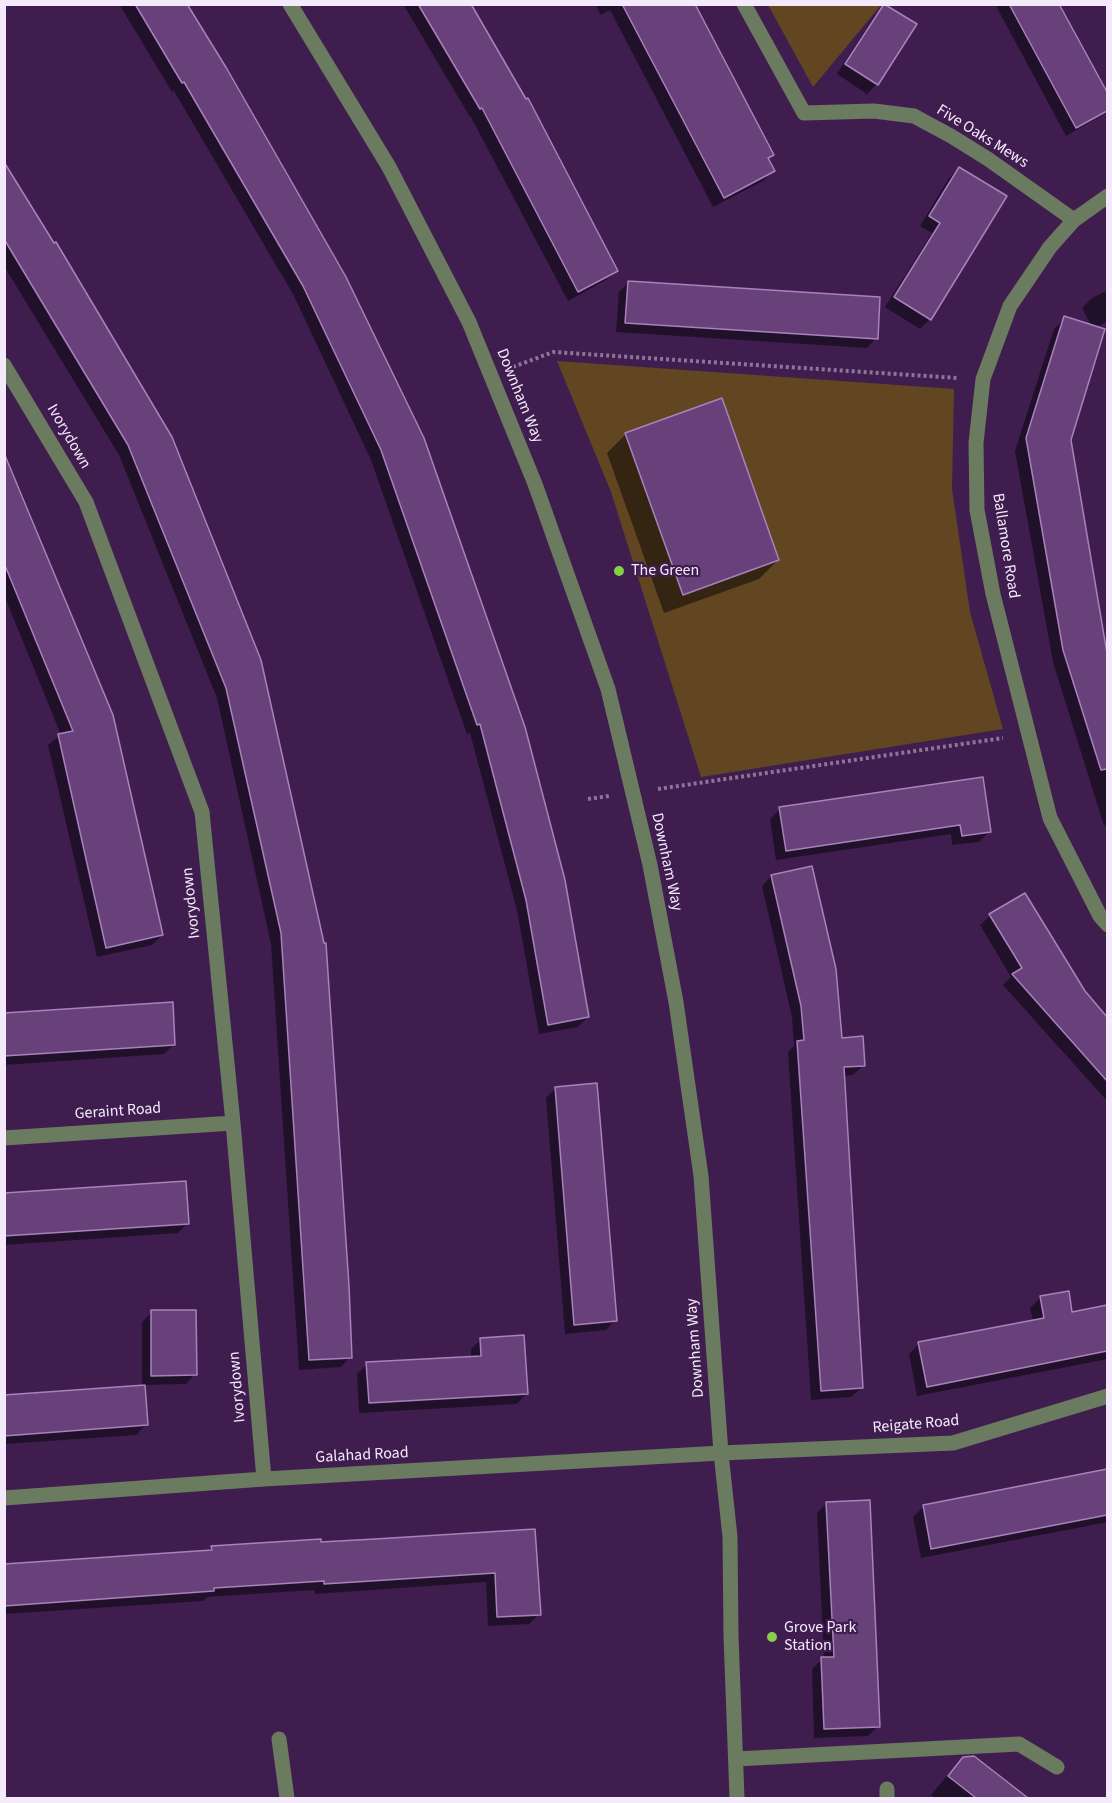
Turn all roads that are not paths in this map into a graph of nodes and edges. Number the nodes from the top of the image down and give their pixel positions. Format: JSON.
{"nodes":[{"id":1,"x":290,"y":4,"type":"edge"},
{"id":2,"x":744,"y":4,"type":"edge"},
{"id":3,"x":1107,"y":196,"type":"edge"},
{"id":4,"x":1074,"y":220,"type":"junction"},
{"id":5,"x":4,"y":365,"type":"edge"},
{"id":6,"x":1107,"y":925,"type":"edge"},
{"id":7,"x":233,"y":1123,"type":"junction"},
{"id":8,"x":4,"y":1138,"type":"edge"},
{"id":9,"x":1107,"y":1396,"type":"edge"},
{"id":10,"x":721,"y":1453,"type":"junction"},
{"id":11,"x":264,"y":1479,"type":"junction"},
{"id":12,"x":4,"y":1498,"type":"edge"},
{"id":13,"x":279,"y":1739,"type":"dead end"},
{"id":14,"x":736,"y":1760,"type":"junction"},
{"id":15,"x":1057,"y":1767,"type":"dead end"},
{"id":16,"x":287,"y":1798,"type":"edge"},
{"id":17,"x":737,"y":1798,"type":"edge"}],
"edges":[{"from":1,"to":10,"type":"street","name":"Downham Way"},
{"from":2,"to":4,"type":"street","name":"Five Oaks Mews"},
{"from":3,"to":4,"type":"street","name":"Ballamore Road"},
{"from":4,"to":6,"type":"street","name":"Ballamore Road"},
{"from":5,"to":7,"type":"street","name":"Ivorydown"},
{"from":7,"to":8,"type":"street","name":"Geraint Road"},
{"from":7,"to":11,"type":"street","name":"Ivorydown"},
{"from":9,"to":10,"type":"street","name":"Reigate Road"},
{"from":10,"to":11,"type":"street","name":"Galahad Road"},
{"from":10,"to":14,"type":"street","name":"Downham Way"},
{"from":11,"to":12,"type":"street","name":"Galahad Road"},
{"from":13,"to":16,"type":"street"},
{"from":14,"to":15,"type":"street"},
{"from":14,"to":17,"type":"street","name":"Downham Way"}]}
